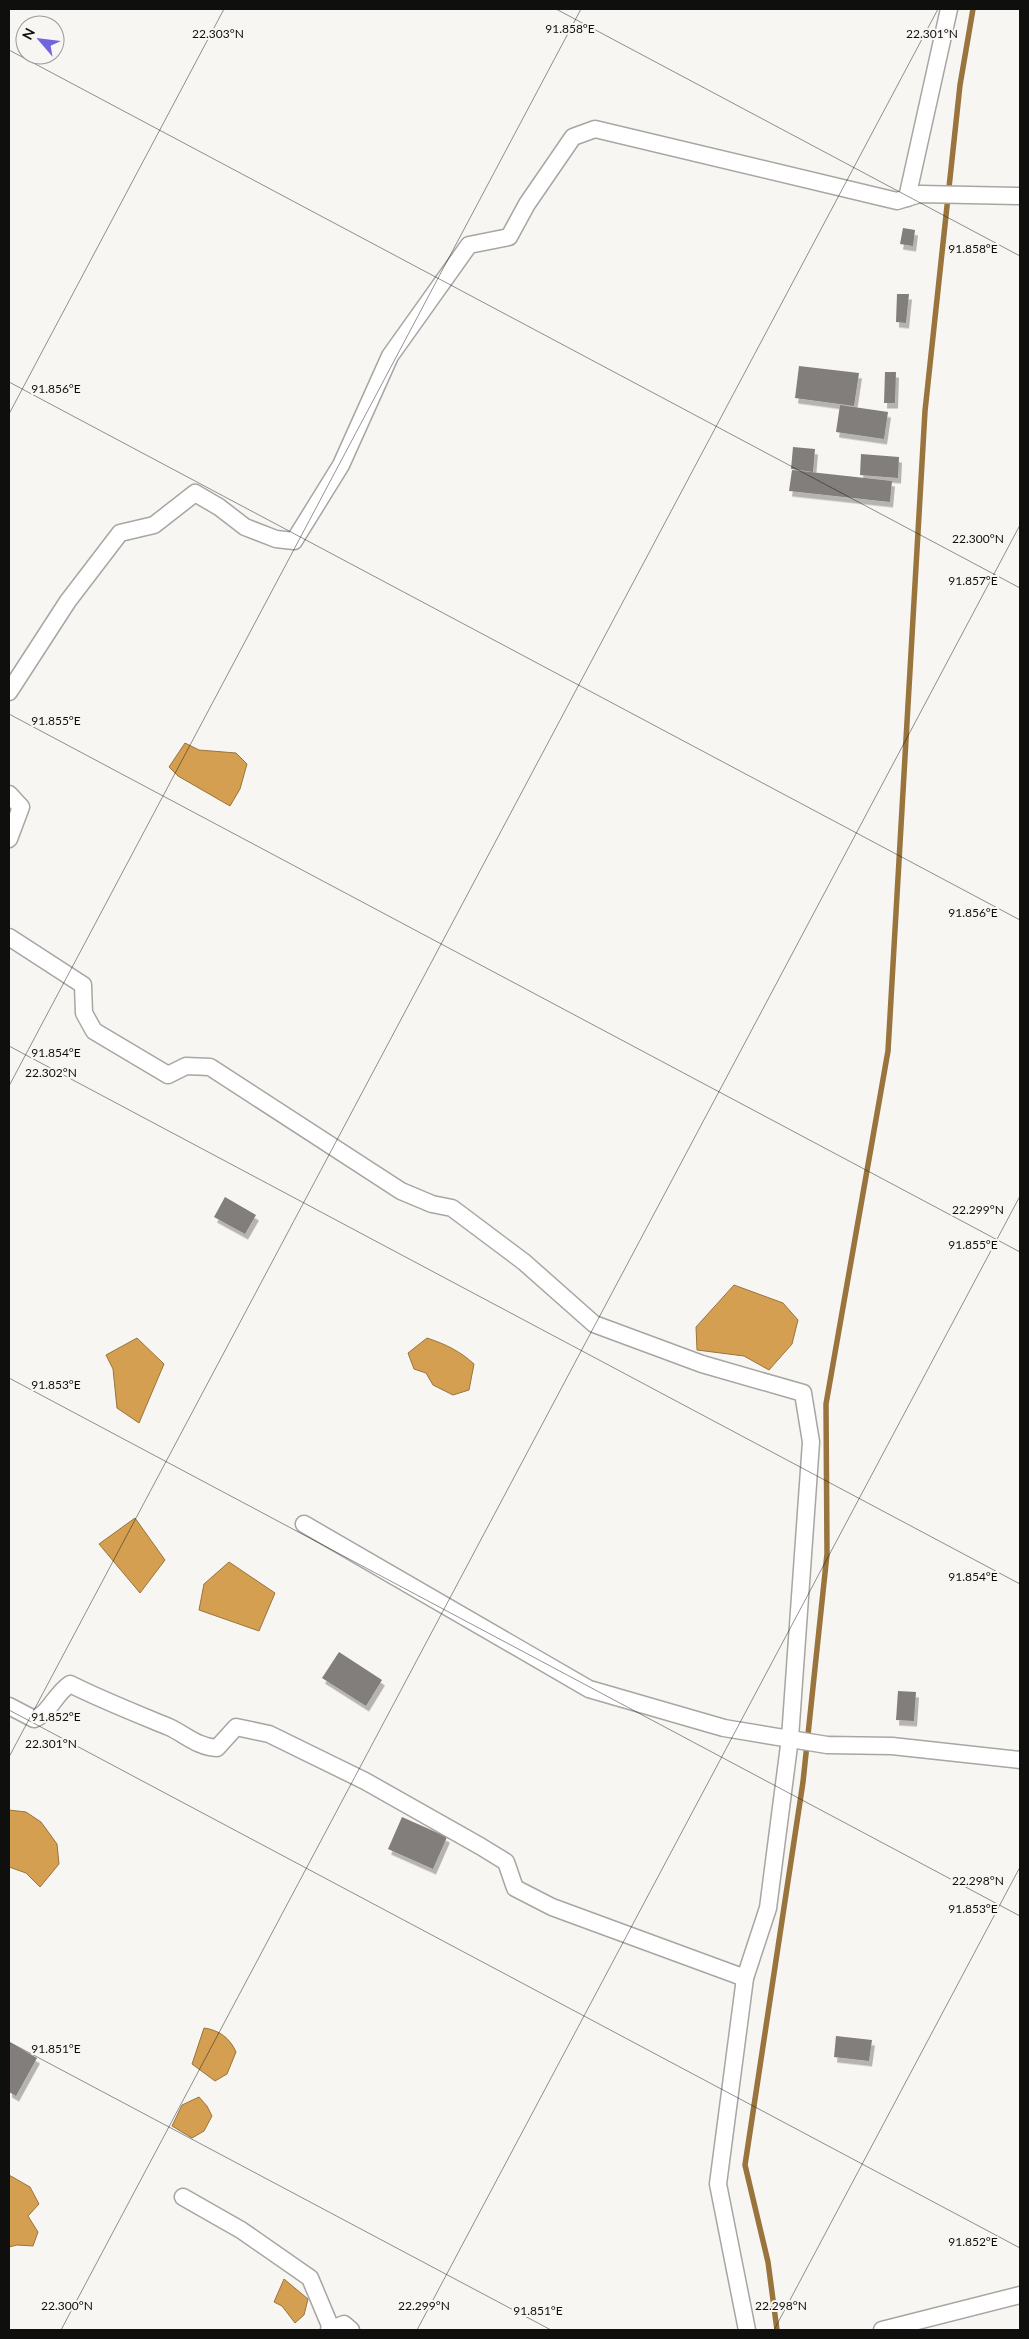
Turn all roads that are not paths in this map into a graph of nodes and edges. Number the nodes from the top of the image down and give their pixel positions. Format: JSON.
{"nodes":[{"id":1,"x":949,"y":9,"type":"edge"},
{"id":2,"x":1020,"y":196,"type":"edge"},
{"id":3,"x":907,"y":198,"type":"junction"},
{"id":4,"x":9,"y":692,"type":"edge"},
{"id":5,"x":9,"y":794,"type":"edge"},
{"id":6,"x":9,"y":839,"type":"edge"},
{"id":7,"x":9,"y":937,"type":"edge"},
{"id":8,"x":304,"y":1524,"type":"dead end"},
{"id":9,"x":9,"y":1706,"type":"edge"},
{"id":10,"x":800,"y":1740,"type":"junction"},
{"id":11,"x":1020,"y":1760,"type":"edge"},
{"id":12,"x":744,"y":1978,"type":"junction"},
{"id":13,"x":183,"y":2197,"type":"dead end"},
{"id":14,"x":1020,"y":2295,"type":"edge"},
{"id":15,"x":330,"y":2329,"type":"edge"},
{"id":16,"x":351,"y":2330,"type":"edge"},
{"id":17,"x":748,"y":2330,"type":"edge"},
{"id":18,"x":882,"y":2330,"type":"edge"}],
"edges":[{"from":1,"to":3,"type":"street"},
{"from":2,"to":3,"type":"street"},
{"from":3,"to":4,"type":"street"},
{"from":5,"to":6,"type":"street"},
{"from":7,"to":10,"type":"street"},
{"from":8,"to":10,"type":"street"},
{"from":9,"to":12,"type":"street"},
{"from":10,"to":11,"type":"street"},
{"from":10,"to":12,"type":"street"},
{"from":12,"to":17,"type":"street"},
{"from":13,"to":15,"type":"street"},
{"from":14,"to":18,"type":"street"},
{"from":15,"to":16,"type":"street"}]}
